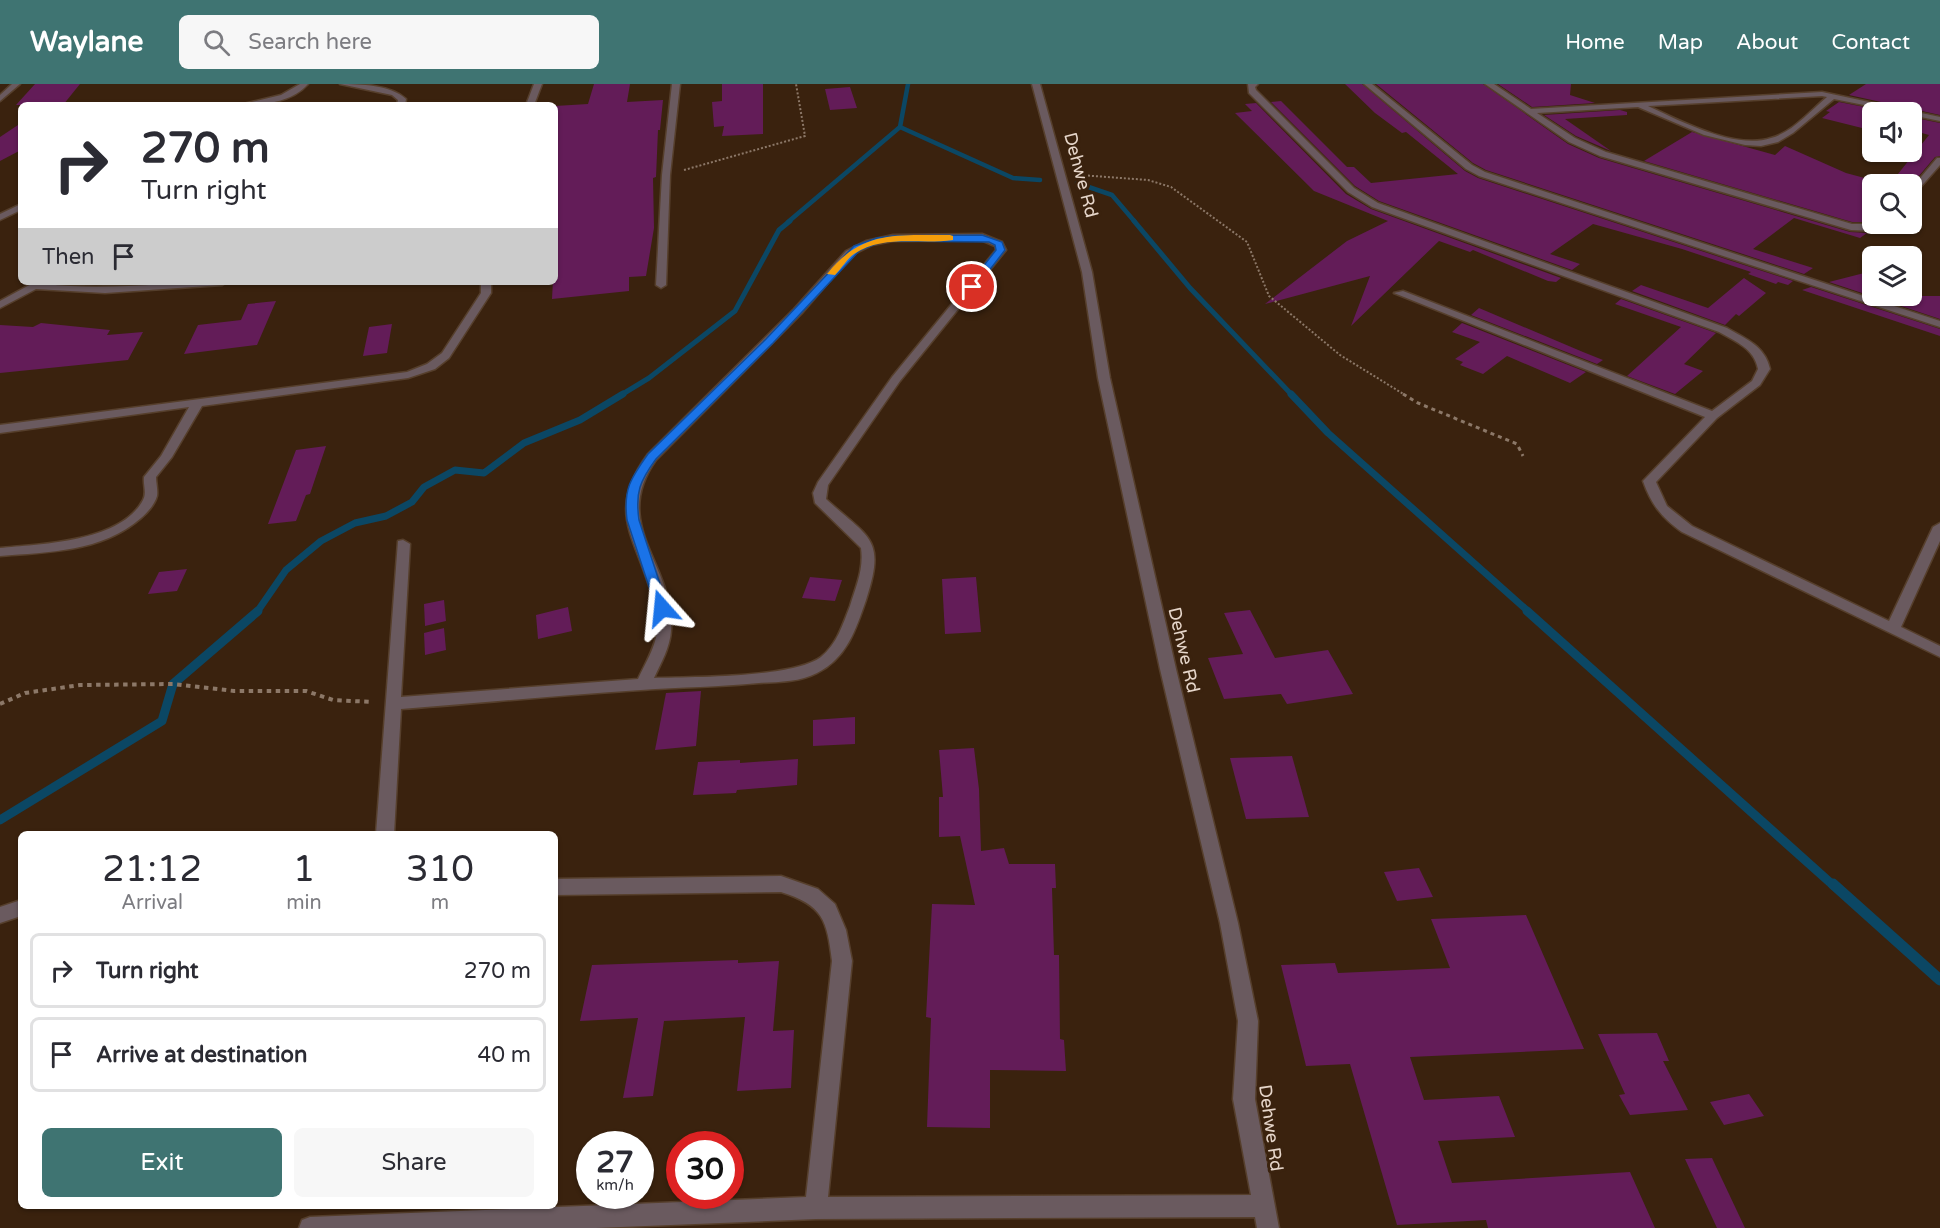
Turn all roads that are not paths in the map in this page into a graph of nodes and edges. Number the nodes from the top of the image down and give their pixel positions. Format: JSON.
{"nodes":[{"id":1,"x":16,"y":84,"type":"edge"},
{"id":2,"x":304,"y":84,"type":"edge"},
{"id":3,"x":344,"y":84,"type":"edge"},
{"id":4,"x":537,"y":84,"type":"edge"},
{"id":5,"x":676,"y":84,"type":"edge"},
{"id":6,"x":1036,"y":84,"type":"edge"},
{"id":7,"x":1254,"y":84,"type":"edge"},
{"id":8,"x":1368,"y":84,"type":"edge"},
{"id":9,"x":1489,"y":84,"type":"edge"},
{"id":10,"x":1834,"y":95,"type":"junction"},
{"id":11,"x":0,"y":99,"type":"edge"},
{"id":12,"x":257,"y":102,"type":"edge"},
{"id":13,"x":402,"y":102,"type":"edge"},
{"id":14,"x":531,"y":102,"type":"edge"},
{"id":15,"x":1638,"y":105,"type":"junction"},
{"id":16,"x":1529,"y":111,"type":"junction"},
{"id":17,"x":1940,"y":119,"type":"edge"},
{"id":18,"x":1940,"y":160,"type":"edge"},
{"id":19,"x":1922,"y":182,"type":"edge"},
{"id":20,"x":18,"y":208,"type":"edge"},
{"id":21,"x":0,"y":217,"type":"edge"},
{"id":22,"x":1862,"y":227,"type":"edge"},
{"id":23,"x":36,"y":285,"type":"edge"},
{"id":24,"x":43,"y":285,"type":"edge"},
{"id":25,"x":183,"y":285,"type":"edge"},
{"id":26,"x":486,"y":285,"type":"edge"},
{"id":27,"x":661,"y":285,"type":"dead end"},
{"id":28,"x":1398,"y":293,"type":"dead end"},
{"id":29,"x":0,"y":305,"type":"edge"},
{"id":30,"x":1940,"y":324,"type":"edge"},
{"id":31,"x":199,"y":401,"type":"junction"},
{"id":32,"x":1713,"y":416,"type":"junction"},
{"id":33,"x":0,"y":429,"type":"edge"},
{"id":34,"x":1940,"y":527,"type":"edge"},
{"id":35,"x":403,"y":544,"type":"dead end"},
{"id":36,"x":0,"y":552,"type":"edge"},
{"id":37,"x":1893,"y":628,"type":"junction"},
{"id":38,"x":1940,"y":652,"type":"edge"},
{"id":39,"x":644,"y":684,"type":"junction"},
{"id":40,"x":393,"y":704,"type":"junction"},
{"id":41,"x":385,"y":831,"type":"edge"},
{"id":42,"x":558,"y":887,"type":"edge"},
{"id":43,"x":18,"y":909,"type":"edge"},
{"id":44,"x":0,"y":915,"type":"edge"},
{"id":45,"x":1263,"y":1206,"type":"junction"},
{"id":46,"x":816,"y":1208,"type":"junction"},
{"id":47,"x":310,"y":1228,"type":"edge"},
{"id":48,"x":1268,"y":1228,"type":"edge"}],
"edges":[{"from":1,"to":11,"type":"street"},
{"from":2,"to":12,"type":"street"},
{"from":3,"to":13,"type":"street"},
{"from":4,"to":14,"type":"street"},
{"from":5,"to":27,"type":"street"},
{"from":6,"to":45,"type":"street","name":"Dehwe Rd"},
{"from":7,"to":32,"type":"street"},
{"from":8,"to":30,"type":"street"},
{"from":9,"to":16,"type":"street"},
{"from":10,"to":15,"type":"street"},
{"from":10,"to":15,"type":"street"},
{"from":10,"to":17,"type":"street"},
{"from":15,"to":16,"type":"street"},
{"from":16,"to":22,"type":"street"},
{"from":18,"to":19,"type":"street"},
{"from":20,"to":21,"type":"street"},
{"from":23,"to":29,"type":"street"},
{"from":24,"to":25,"type":"street"},
{"from":26,"to":31,"type":"street"},
{"from":28,"to":32,"type":"street"},
{"from":31,"to":33,"type":"street"},
{"from":31,"to":36,"type":"street"},
{"from":32,"to":37,"type":"street"},
{"from":34,"to":37,"type":"street"},
{"from":35,"to":40,"type":"street"},
{"from":37,"to":38,"type":"street"},
{"from":39,"to":39,"type":"street"},
{"from":39,"to":40,"type":"street"},
{"from":40,"to":41,"type":"street"},
{"from":42,"to":46,"type":"street"},
{"from":43,"to":44,"type":"street"},
{"from":45,"to":46,"type":"street"},
{"from":45,"to":48,"type":"street","name":"Dehwe Rd"},
{"from":46,"to":47,"type":"street"}]}
